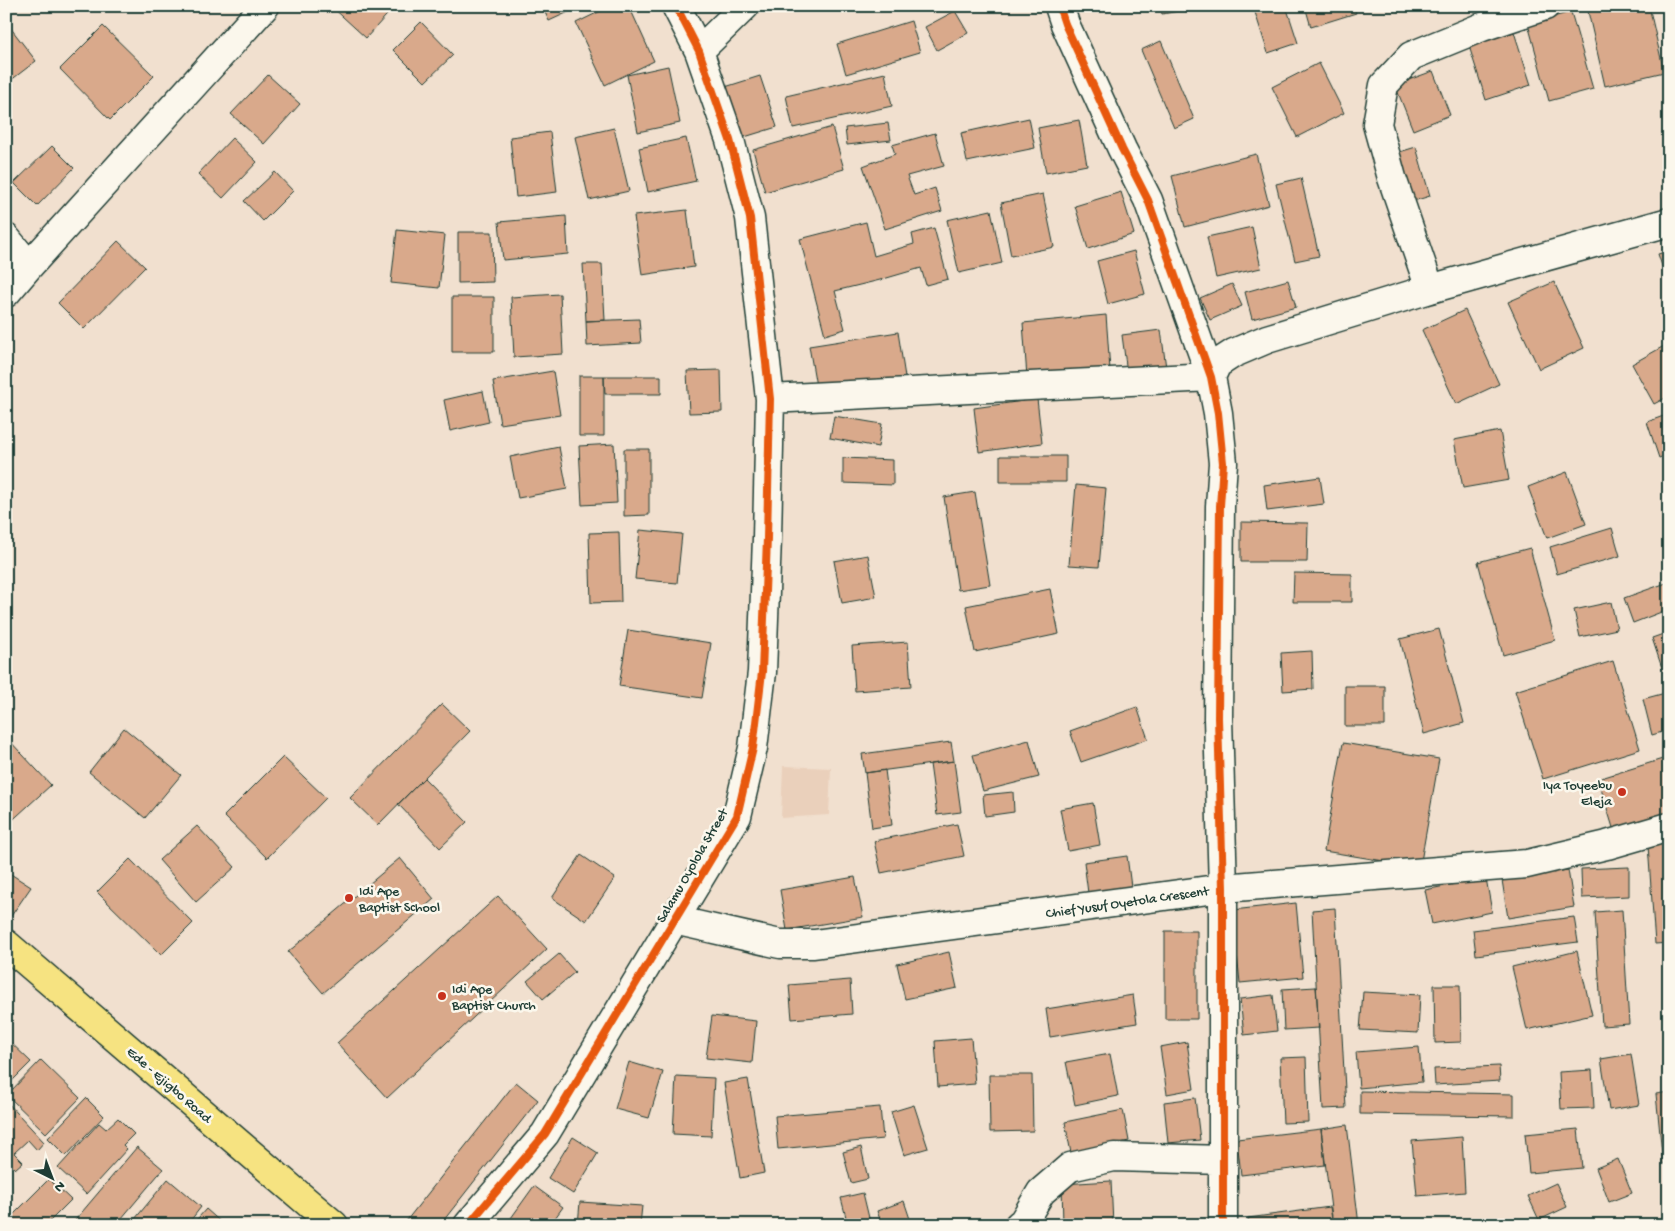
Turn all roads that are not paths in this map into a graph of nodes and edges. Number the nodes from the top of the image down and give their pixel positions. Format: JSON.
{"nodes":[{"id":1,"x":265,"y":6,"type":"edge"},
{"id":2,"x":676,"y":6,"type":"edge"},
{"id":3,"x":745,"y":6,"type":"edge"},
{"id":4,"x":1059,"y":6,"type":"edge"},
{"id":5,"x":1545,"y":6,"type":"edge"},
{"id":6,"x":699,"y":52,"type":"junction"},
{"id":7,"x":1669,"y":222,"type":"edge"},
{"id":8,"x":6,"y":238,"type":"edge"},
{"id":9,"x":29,"y":266,"type":"junction"},
{"id":10,"x":1430,"y":288,"type":"junction"},
{"id":11,"x":6,"y":293,"type":"edge"},
{"id":12,"x":1211,"y":377,"type":"junction"},
{"id":13,"x":770,"y":399,"type":"junction"},
{"id":14,"x":1669,"y":827,"type":"edge"},
{"id":15,"x":1222,"y":888,"type":"junction"},
{"id":16,"x":674,"y":920,"type":"junction"},
{"id":17,"x":6,"y":944,"type":"edge"},
{"id":18,"x":1223,"y":1160,"type":"junction"},
{"id":19,"x":334,"y":1225,"type":"edge"},
{"id":20,"x":468,"y":1225,"type":"edge"},
{"id":21,"x":1019,"y":1225,"type":"edge"},
{"id":22,"x":1223,"y":1225,"type":"edge"}],
"edges":[{"from":1,"to":9,"type":"street"},
{"from":2,"to":6,"type":"street","name":"Salamu Oyolola Street"},
{"from":3,"to":6,"type":"street"},
{"from":4,"to":12,"type":"street"},
{"from":5,"to":10,"type":"street"},
{"from":6,"to":13,"type":"street","name":"Salamu Oyolola Street"},
{"from":7,"to":10,"type":"street"},
{"from":8,"to":9,"type":"street"},
{"from":9,"to":11,"type":"street"},
{"from":10,"to":12,"type":"street"},
{"from":12,"to":13,"type":"street"},
{"from":12,"to":15,"type":"street"},
{"from":13,"to":16,"type":"street","name":"Salamu Oyolola Street"},
{"from":14,"to":15,"type":"street","name":"Chief Yusuf Oyetola Crescent"},
{"from":15,"to":16,"type":"street","name":"Chief Yusuf Oyetola Crescent"},
{"from":15,"to":18,"type":"street"},
{"from":16,"to":20,"type":"street","name":"Salamu Oyolola Street"},
{"from":17,"to":19,"type":"main road","name":"Ede - Ejigbo Road"},
{"from":18,"to":21,"type":"street"},
{"from":18,"to":22,"type":"street"}]}
